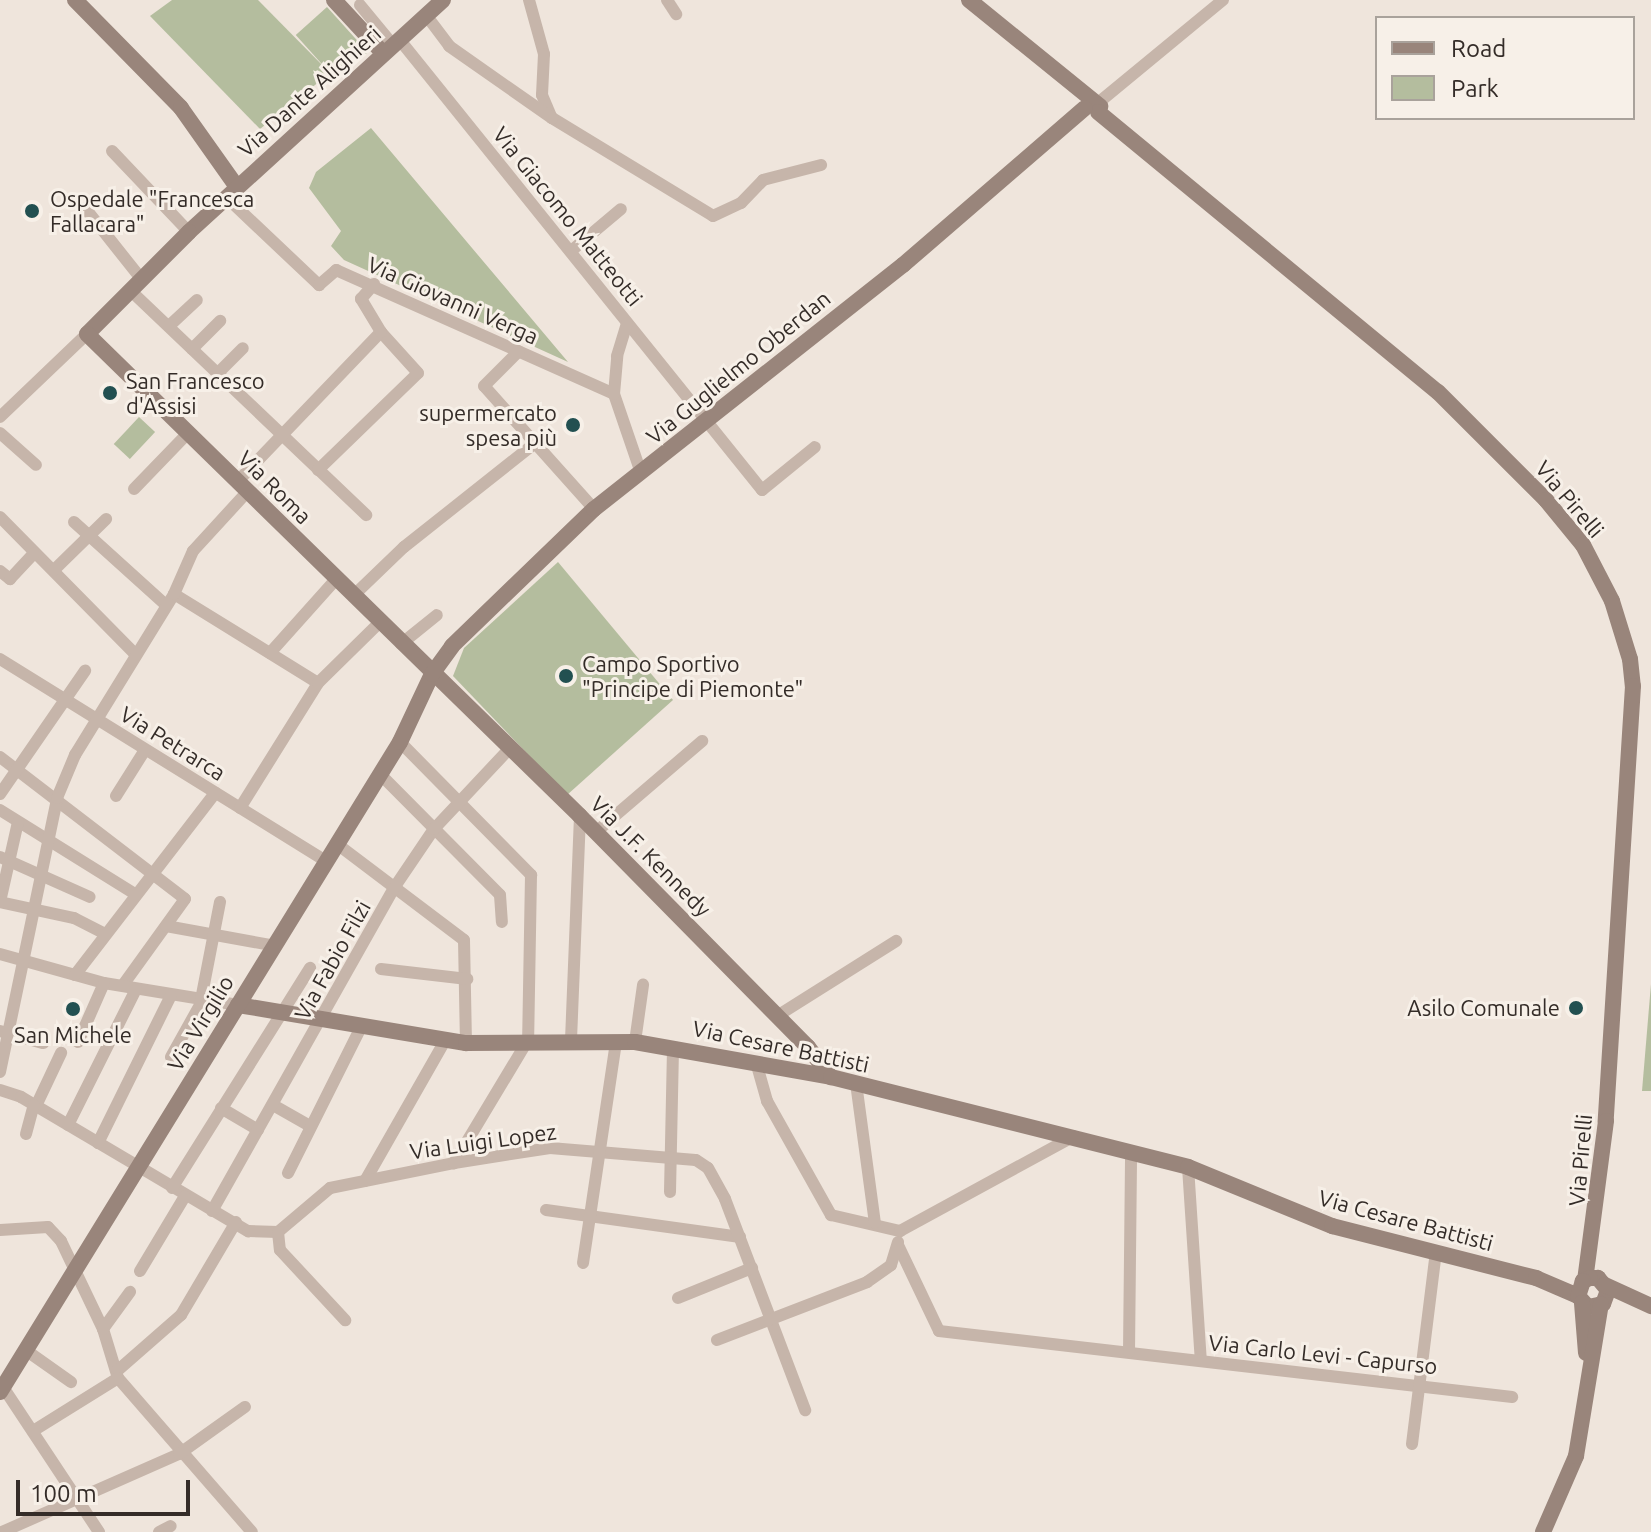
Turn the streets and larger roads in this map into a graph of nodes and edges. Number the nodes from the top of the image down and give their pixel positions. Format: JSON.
{"nodes":[{"id":1,"x":75,"y":0,"type":"edge"},
{"id":2,"x":334,"y":0,"type":"edge"},
{"id":3,"x":443,"y":0,"type":"edge"},
{"id":4,"x":529,"y":0,"type":"edge"},
{"id":5,"x":667,"y":0,"type":"edge"},
{"id":6,"x":969,"y":0,"type":"edge"},
{"id":7,"x":1223,"y":0,"type":"edge"},
{"id":8,"x":360,"y":5,"type":"dead end"},
{"id":9,"x":676,"y":14,"type":"dead end"},
{"id":10,"x":426,"y":15,"type":"junction"},
{"id":11,"x":392,"y":46,"type":"junction"},
{"id":12,"x":1092,"y":106,"type":"junction"},
{"id":13,"x":552,"y":118,"type":"junction"},
{"id":14,"x":112,"y":151,"type":"dead end"},
{"id":15,"x":821,"y":165,"type":"dead end"},
{"id":16,"x":232,"y":193,"type":"junction"},
{"id":17,"x":85,"y":208,"type":"dead end"},
{"id":18,"x":621,"y":209,"type":"dead end"},
{"id":19,"x":189,"y":232,"type":"junction"},
{"id":20,"x":571,"y":251,"type":"junction"},
{"id":21,"x":374,"y":284,"type":"junction"},
{"id":22,"x":136,"y":286,"type":"junction"},
{"id":23,"x":197,"y":300,"type":"dead end"},
{"id":24,"x":220,"y":321,"type":"dead end"},
{"id":25,"x":627,"y":324,"type":"junction"},
{"id":26,"x":169,"y":326,"type":"junction"},
{"id":27,"x":381,"y":332,"type":"junction"},
{"id":28,"x":87,"y":334,"type":"junction"},
{"id":29,"x":243,"y":348,"type":"dead end"},
{"id":30,"x":192,"y":349,"type":"junction"},
{"id":31,"x":519,"y":351,"type":"junction"},
{"id":32,"x":218,"y":373,"type":"junction"},
{"id":33,"x":614,"y":394,"type":"junction"},
{"id":34,"x":0,"y":417,"type":"edge"},
{"id":35,"x":704,"y":419,"type":"junction"},
{"id":36,"x":189,"y":432,"type":"junction"},
{"id":37,"x":0,"y":433,"type":"edge"},
{"id":38,"x":282,"y":436,"type":"junction"},
{"id":39,"x":535,"y":443,"type":"junction"},
{"id":40,"x":815,"y":447,"type":"dead end"},
{"id":41,"x":36,"y":465,"type":"dead end"},
{"id":42,"x":318,"y":470,"type":"junction"},
{"id":43,"x":641,"y":473,"type":"junction"},
{"id":44,"x":242,"y":487,"type":"junction"},
{"id":45,"x":134,"y":489,"type":"dead end"},
{"id":46,"x":594,"y":509,"type":"junction"},
{"id":47,"x":366,"y":515,"type":"dead end"},
{"id":48,"x":0,"y":517,"type":"edge"},
{"id":49,"x":106,"y":519,"type":"dead end"},
{"id":50,"x":74,"y":522,"type":"dead end"},
{"id":51,"x":89,"y":536,"type":"junction"},
{"id":52,"x":34,"y":553,"type":"junction"},
{"id":53,"x":54,"y":570,"type":"junction"},
{"id":54,"x":5,"y":575,"type":"edge"},
{"id":55,"x":337,"y":578,"type":"junction"},
{"id":56,"x":174,"y":594,"type":"junction"},
{"id":57,"x":353,"y":596,"type":"junction"},
{"id":58,"x":166,"y":605,"type":"junction"},
{"id":59,"x":437,"y":615,"type":"dead end"},
{"id":60,"x":380,"y":622,"type":"junction"},
{"id":61,"x":401,"y":644,"type":"junction"},
{"id":62,"x":270,"y":653,"type":"junction"},
{"id":63,"x":135,"y":654,"type":"junction"},
{"id":64,"x":0,"y":659,"type":"edge"},
{"id":65,"x":85,"y":671,"type":"dead end"},
{"id":66,"x":432,"y":674,"type":"junction"},
{"id":67,"x":318,"y":683,"type":"junction"},
{"id":68,"x":67,"y":700,"type":"junction"},
{"id":69,"x":97,"y":720,"type":"junction"},
{"id":70,"x":702,"y":741,"type":"dead end"},
{"id":71,"x":400,"y":742,"type":"junction"},
{"id":72,"x":511,"y":747,"type":"junction"},
{"id":73,"x":145,"y":750,"type":"junction"},
{"id":74,"x":0,"y":757,"type":"edge"},
{"id":75,"x":17,"y":769,"type":"junction"},
{"id":76,"x":380,"y":774,"type":"junction"},
{"id":77,"x":215,"y":793,"type":"junction"},
{"id":78,"x":0,"y":794,"type":"edge"},
{"id":79,"x":116,"y":796,"type":"dead end"},
{"id":80,"x":57,"y":798,"type":"junction"},
{"id":81,"x":459,"y":802,"type":"junction"},
{"id":82,"x":240,"y":808,"type":"junction"},
{"id":83,"x":0,"y":810,"type":"edge"},
{"id":84,"x":580,"y":816,"type":"junction"},
{"id":85,"x":18,"y":822,"type":"junction"},
{"id":86,"x":434,"y":829,"type":"junction"},
{"id":87,"x":596,"y":832,"type":"junction"},
{"id":88,"x":48,"y":842,"type":"junction"},
{"id":89,"x":337,"y":844,"type":"junction"},
{"id":90,"x":4,"y":859,"type":"edge"},
{"id":91,"x":326,"y":861,"type":"junction"},
{"id":92,"x":150,"y":873,"type":"junction"},
{"id":93,"x":41,"y":874,"type":"junction"},
{"id":94,"x":394,"y":888,"type":"junction"},
{"id":95,"x":135,"y":894,"type":"junction"},
{"id":96,"x":90,"y":897,"type":"dead end"},
{"id":97,"x":0,"y":902,"type":"edge"},
{"id":98,"x":220,"y":902,"type":"dead end"},
{"id":99,"x":34,"y":910,"type":"junction"},
{"id":100,"x":502,"y":922,"type":"dead end"},
{"id":101,"x":166,"y":926,"type":"junction"},
{"id":102,"x":103,"y":933,"type":"junction"},
{"id":103,"x":212,"y":935,"type":"junction"},
{"id":104,"x":896,"y":941,"type":"dead end"},
{"id":105,"x":271,"y":945,"type":"junction"},
{"id":106,"x":0,"y":954,"type":"edge"},
{"id":107,"x":23,"y":959,"type":"junction"},
{"id":108,"x":310,"y":968,"type":"dead end"},
{"id":109,"x":381,"y":969,"type":"dead end"},
{"id":110,"x":75,"y":975,"type":"junction"},
{"id":111,"x":467,"y":979,"type":"junction"},
{"id":112,"x":104,"y":983,"type":"junction"},
{"id":113,"x":123,"y":985,"type":"junction"},
{"id":114,"x":643,"y":985,"type":"dead end"},
{"id":115,"x":136,"y":989,"type":"junction"},
{"id":116,"x":171,"y":995,"type":"junction"},
{"id":117,"x":200,"y":999,"type":"junction"},
{"id":118,"x":238,"y":1005,"type":"junction"},
{"id":119,"x":279,"y":1014,"type":"junction"},
{"id":120,"x":777,"y":1016,"type":"junction"},
{"id":121,"x":321,"y":1021,"type":"junction"},
{"id":122,"x":360,"y":1029,"type":"junction"},
{"id":123,"x":4,"y":1033,"type":"edge"},
{"id":124,"x":528,"y":1040,"type":"junction"},
{"id":125,"x":571,"y":1040,"type":"junction"},
{"id":126,"x":445,"y":1041,"type":"junction"},
{"id":127,"x":616,"y":1041,"type":"junction"},
{"id":128,"x":78,"y":1042,"type":"dead end"},
{"id":129,"x":635,"y":1042,"type":"junction"},
{"id":130,"x":43,"y":1043,"type":"dead end"},
{"id":131,"x":466,"y":1043,"type":"junction"},
{"id":132,"x":673,"y":1047,"type":"junction"},
{"id":133,"x":61,"y":1053,"type":"dead end"},
{"id":134,"x":171,"y":1057,"type":"dead end"},
{"id":135,"x":756,"y":1062,"type":"junction"},
{"id":136,"x":0,"y":1072,"type":"edge"},
{"id":137,"x":831,"y":1077,"type":"junction"},
{"id":138,"x":856,"y":1083,"type":"junction"},
{"id":139,"x":0,"y":1090,"type":"edge"},
{"id":140,"x":35,"y":1105,"type":"junction"},
{"id":141,"x":273,"y":1105,"type":"junction"},
{"id":142,"x":221,"y":1108,"type":"junction"},
{"id":143,"x":68,"y":1125,"type":"junction"},
{"id":144,"x":310,"y":1126,"type":"junction"},
{"id":145,"x":258,"y":1130,"type":"junction"},
{"id":146,"x":26,"y":1134,"type":"dead end"},
{"id":147,"x":1074,"y":1136,"type":"junction"},
{"id":148,"x":98,"y":1143,"type":"junction"},
{"id":149,"x":599,"y":1150,"type":"junction"},
{"id":150,"x":1131,"y":1152,"type":"junction"},
{"id":151,"x":672,"y":1157,"type":"junction"},
{"id":152,"x":454,"y":1163,"type":"junction"},
{"id":153,"x":137,"y":1166,"type":"junction"},
{"id":154,"x":1188,"y":1167,"type":"junction"},
{"id":155,"x":288,"y":1173,"type":"dead end"},
{"id":156,"x":365,"y":1181,"type":"junction"},
{"id":157,"x":172,"y":1188,"type":"junction"},
{"id":158,"x":670,"y":1192,"type":"dead end"},
{"id":159,"x":185,"y":1196,"type":"junction"},
{"id":160,"x":546,"y":1210,"type":"dead end"},
{"id":161,"x":212,"y":1211,"type":"junction"},
{"id":162,"x":590,"y":1217,"type":"junction"},
{"id":163,"x":236,"y":1222,"type":"junction"},
{"id":164,"x":875,"y":1223,"type":"junction"},
{"id":165,"x":0,"y":1230,"type":"edge"},
{"id":166,"x":900,"y":1231,"type":"junction"},
{"id":167,"x":278,"y":1232,"type":"junction"},
{"id":168,"x":740,"y":1237,"type":"junction"},
{"id":169,"x":1594,"y":1241,"type":"junction"},
{"id":170,"x":898,"y":1245,"type":"junction"},
{"id":171,"x":1436,"y":1252,"type":"junction"},
{"id":172,"x":583,"y":1263,"type":"dead end"},
{"id":173,"x":75,"y":1268,"type":"junction"},
{"id":174,"x":752,"y":1268,"type":"junction"},
{"id":175,"x":140,"y":1271,"type":"dead end"},
{"id":176,"x":1605,"y":1284,"type":"junction"},
{"id":177,"x":1582,"y":1290,"type":"junction"},
{"id":178,"x":130,"y":1292,"type":"dead end"},
{"id":179,"x":678,"y":1298,"type":"dead end"},
{"id":180,"x":1602,"y":1304,"type":"junction"},
{"id":181,"x":1649,"y":1306,"type":"edge"},
{"id":182,"x":771,"y":1319,"type":"junction"},
{"id":183,"x":345,"y":1320,"type":"dead end"},
{"id":184,"x":103,"y":1329,"type":"junction"},
{"id":185,"x":717,"y":1340,"type":"dead end"},
{"id":186,"x":27,"y":1351,"type":"junction"},
{"id":187,"x":1129,"y":1352,"type":"junction"},
{"id":188,"x":1201,"y":1361,"type":"junction"},
{"id":189,"x":1588,"y":1368,"type":"junction"},
{"id":190,"x":118,"y":1375,"type":"junction"},
{"id":191,"x":71,"y":1382,"type":"dead end"},
{"id":192,"x":1417,"y":1383,"type":"junction"},
{"id":193,"x":2,"y":1390,"type":"edge"},
{"id":194,"x":1512,"y":1397,"type":"dead end"},
{"id":195,"x":245,"y":1407,"type":"dead end"},
{"id":196,"x":805,"y":1410,"type":"dead end"},
{"id":197,"x":33,"y":1431,"type":"junction"},
{"id":198,"x":1412,"y":1444,"type":"dead end"},
{"id":199,"x":179,"y":1454,"type":"junction"},
{"id":200,"x":77,"y":1500,"type":"junction"},
{"id":201,"x":250,"y":1529,"type":"edge"},
{"id":202,"x":2,"y":1532,"type":"edge"},
{"id":203,"x":99,"y":1532,"type":"edge"},
{"id":204,"x":1543,"y":1532,"type":"edge"}],
"edges":[{"from":1,"to":16,"type":"street"},
{"from":2,"to":11,"type":"street"},
{"from":3,"to":10,"type":"street","name":"Via Dante Alighieri"},
{"from":4,"to":13,"type":"street"},
{"from":5,"to":9,"type":"street"},
{"from":6,"to":12,"type":"street","name":"Via Pirelli"},
{"from":7,"to":12,"type":"street","name":"Via Guglielmo Oberdan"},
{"from":8,"to":11,"type":"street","name":"Via Giacomo Matteotti"},
{"from":10,"to":11,"type":"street","name":"Via Dante Alighieri"},
{"from":10,"to":13,"type":"street"},
{"from":11,"to":16,"type":"street","name":"Via Dante Alighieri"},
{"from":11,"to":20,"type":"street","name":"Via Giacomo Matteotti"},
{"from":12,"to":35,"type":"street","name":"Via Guglielmo Oberdan"},
{"from":12,"to":169,"type":"street","name":"Via Pirelli"},
{"from":13,"to":15,"type":"street"},
{"from":14,"to":19,"type":"street"},
{"from":16,"to":19,"type":"street","name":"Via Dante Alighieri"},
{"from":16,"to":21,"type":"street","name":"Via Giovanni Verga"},
{"from":17,"to":22,"type":"street"},
{"from":18,"to":20,"type":"street"},
{"from":19,"to":22,"type":"street","name":"Via Dante Alighieri"},
{"from":20,"to":25,"type":"street","name":"Via Giacomo Matteotti"},
{"from":21,"to":27,"type":"street"},
{"from":21,"to":31,"type":"street","name":"Via Giovanni Verga"},
{"from":22,"to":26,"type":"street"},
{"from":22,"to":28,"type":"street","name":"Via Dante Alighieri"},
{"from":23,"to":26,"type":"street"},
{"from":24,"to":30,"type":"street"},
{"from":25,"to":33,"type":"street"},
{"from":25,"to":35,"type":"street","name":"Via Giacomo Matteotti"},
{"from":26,"to":30,"type":"street"},
{"from":27,"to":38,"type":"street"},
{"from":27,"to":42,"type":"street"},
{"from":28,"to":34,"type":"street","name":"Via Dante Alighieri"},
{"from":28,"to":36,"type":"street","name":"Via Roma"},
{"from":29,"to":32,"type":"street"},
{"from":30,"to":32,"type":"street"},
{"from":31,"to":33,"type":"street","name":"Via Giovanni Verga"},
{"from":31,"to":39,"type":"street"},
{"from":32,"to":38,"type":"street"},
{"from":33,"to":43,"type":"street"},
{"from":35,"to":40,"type":"street","name":"Via Giacomo Matteotti"},
{"from":35,"to":43,"type":"street","name":"Via Guglielmo Oberdan"},
{"from":36,"to":44,"type":"street","name":"Via Roma"},
{"from":36,"to":45,"type":"street"},
{"from":37,"to":41,"type":"street"},
{"from":38,"to":42,"type":"street"},
{"from":38,"to":44,"type":"street"},
{"from":39,"to":46,"type":"street"},
{"from":39,"to":57,"type":"street"},
{"from":42,"to":47,"type":"street"},
{"from":43,"to":46,"type":"street","name":"Via Guglielmo Oberdan"},
{"from":44,"to":55,"type":"street","name":"Via Roma"},
{"from":44,"to":56,"type":"street"},
{"from":46,"to":66,"type":"street","name":"Via Guglielmo Oberdan"},
{"from":48,"to":52,"type":"street"},
{"from":49,"to":51,"type":"street"},
{"from":50,"to":51,"type":"street"},
{"from":51,"to":53,"type":"street"},
{"from":51,"to":58,"type":"street"},
{"from":52,"to":53,"type":"street"},
{"from":52,"to":54,"type":"street"},
{"from":53,"to":63,"type":"street"},
{"from":55,"to":57,"type":"street","name":"Via Roma"},
{"from":55,"to":62,"type":"street"},
{"from":56,"to":58,"type":"street"},
{"from":56,"to":62,"type":"street"},
{"from":57,"to":60,"type":"street","name":"Via Roma"},
{"from":58,"to":63,"type":"street"},
{"from":59,"to":61,"type":"street"},
{"from":60,"to":61,"type":"street","name":"Via Roma"},
{"from":60,"to":67,"type":"street"},
{"from":61,"to":66,"type":"street","name":"Via Roma"},
{"from":62,"to":67,"type":"street"},
{"from":63,"to":69,"type":"street"},
{"from":64,"to":68,"type":"street","name":"Via Petrarca"},
{"from":65,"to":68,"type":"street"},
{"from":66,"to":71,"type":"street","name":"Via Virgilio"},
{"from":66,"to":72,"type":"street","name":"Via J.F. Kennedy"},
{"from":67,"to":82,"type":"street"},
{"from":68,"to":69,"type":"street","name":"Via Petrarca"},
{"from":68,"to":75,"type":"street"},
{"from":69,"to":73,"type":"street","name":"Via Petrarca"},
{"from":69,"to":80,"type":"street"},
{"from":70,"to":87,"type":"street"},
{"from":71,"to":76,"type":"street","name":"Via Virgilio"},
{"from":71,"to":81,"type":"street"},
{"from":72,"to":81,"type":"street","name":"Via Fabio Filzi"},
{"from":72,"to":84,"type":"street","name":"Via J.F. Kennedy"},
{"from":73,"to":77,"type":"street","name":"Via Petrarca"},
{"from":73,"to":79,"type":"street"},
{"from":74,"to":75,"type":"street"},
{"from":75,"to":78,"type":"street"},
{"from":75,"to":80,"type":"street"},
{"from":76,"to":86,"type":"street"},
{"from":76,"to":89,"type":"street","name":"Via Virgilio"},
{"from":77,"to":82,"type":"street","name":"Via Petrarca"},
{"from":77,"to":92,"type":"street"},
{"from":80,"to":88,"type":"street"},
{"from":80,"to":92,"type":"street"},
{"from":81,"to":86,"type":"street","name":"Via Fabio Filzi"},
{"from":81,"to":124,"type":"street"},
{"from":82,"to":91,"type":"street","name":"Via Petrarca"},
{"from":83,"to":85,"type":"street"},
{"from":84,"to":87,"type":"street","name":"Via J.F. Kennedy"},
{"from":84,"to":125,"type":"street"},
{"from":85,"to":88,"type":"street"},
{"from":85,"to":90,"type":"street"},
{"from":86,"to":94,"type":"street","name":"Via Fabio Filzi"},
{"from":86,"to":100,"type":"street"},
{"from":87,"to":120,"type":"street","name":"Via J.F. Kennedy"},
{"from":88,"to":93,"type":"street"},
{"from":88,"to":95,"type":"street"},
{"from":89,"to":91,"type":"street","name":"Via Virgilio"},
{"from":89,"to":94,"type":"street"},
{"from":90,"to":93,"type":"street"},
{"from":90,"to":97,"type":"street"},
{"from":91,"to":105,"type":"street","name":"Via Virgilio"},
{"from":92,"to":95,"type":"street"},
{"from":92,"to":101,"type":"street"},
{"from":93,"to":96,"type":"street"},
{"from":93,"to":99,"type":"street"},
{"from":94,"to":111,"type":"street"},
{"from":94,"to":121,"type":"street","name":"Via Fabio Filzi"},
{"from":95,"to":102,"type":"street"},
{"from":97,"to":99,"type":"street"},
{"from":98,"to":103,"type":"street"},
{"from":99,"to":102,"type":"street"},
{"from":99,"to":107,"type":"street"},
{"from":101,"to":103,"type":"street"},
{"from":101,"to":113,"type":"street"},
{"from":102,"to":110,"type":"street"},
{"from":103,"to":105,"type":"street"},
{"from":103,"to":117,"type":"street"},
{"from":104,"to":120,"type":"street"},
{"from":105,"to":118,"type":"street","name":"Via Virgilio"},
{"from":106,"to":107,"type":"street","name":"Via Cesare Battisti"},
{"from":107,"to":110,"type":"street","name":"Via Cesare Battisti"},
{"from":107,"to":123,"type":"street"},
{"from":108,"to":119,"type":"street"},
{"from":109,"to":111,"type":"street"},
{"from":110,"to":112,"type":"street","name":"Via Cesare Battisti"},
{"from":111,"to":131,"type":"street"},
{"from":112,"to":113,"type":"street","name":"Via Cesare Battisti"},
{"from":112,"to":128,"type":"street"},
{"from":113,"to":115,"type":"street","name":"Via Cesare Battisti"},
{"from":114,"to":129,"type":"street"},
{"from":115,"to":116,"type":"street","name":"Via Cesare Battisti"},
{"from":115,"to":143,"type":"street"},
{"from":116,"to":117,"type":"street","name":"Via Cesare Battisti"},
{"from":116,"to":148,"type":"street"},
{"from":117,"to":118,"type":"street","name":"Via Cesare Battisti"},
{"from":117,"to":134,"type":"street"},
{"from":118,"to":119,"type":"street","name":"Via Cesare Battisti"},
{"from":118,"to":153,"type":"street","name":"Via Virgilio"},
{"from":119,"to":121,"type":"street","name":"Via Cesare Battisti"},
{"from":119,"to":142,"type":"street"},
{"from":120,"to":137,"type":"street","name":"Via J.F. Kennedy"},
{"from":121,"to":122,"type":"street","name":"Via Cesare Battisti"},
{"from":121,"to":141,"type":"street","name":"Via Fabio Filzi"},
{"from":122,"to":126,"type":"street","name":"Via Cesare Battisti"},
{"from":122,"to":144,"type":"street"},
{"from":123,"to":130,"type":"street"},
{"from":123,"to":136,"type":"street"},
{"from":124,"to":125,"type":"street","name":"Via Cesare Battisti"},
{"from":124,"to":131,"type":"street","name":"Via Cesare Battisti"},
{"from":124,"to":152,"type":"street"},
{"from":125,"to":127,"type":"street","name":"Via Cesare Battisti"},
{"from":126,"to":131,"type":"street","name":"Via Cesare Battisti"},
{"from":126,"to":156,"type":"street"},
{"from":127,"to":129,"type":"street","name":"Via Cesare Battisti"},
{"from":127,"to":149,"type":"street"},
{"from":129,"to":132,"type":"street","name":"Via Cesare Battisti"},
{"from":132,"to":135,"type":"street","name":"Via Cesare Battisti"},
{"from":132,"to":151,"type":"street"},
{"from":133,"to":140,"type":"street"},
{"from":135,"to":137,"type":"street","name":"Via Cesare Battisti"},
{"from":135,"to":164,"type":"street"},
{"from":137,"to":138,"type":"street","name":"Via Cesare Battisti"},
{"from":138,"to":147,"type":"street","name":"Via Cesare Battisti"},
{"from":138,"to":164,"type":"street"},
{"from":139,"to":140,"type":"street"},
{"from":140,"to":143,"type":"street"},
{"from":140,"to":146,"type":"street"},
{"from":141,"to":144,"type":"street"},
{"from":141,"to":145,"type":"street","name":"Via Fabio Filzi"},
{"from":142,"to":145,"type":"street"},
{"from":142,"to":157,"type":"street"},
{"from":143,"to":148,"type":"street"},
{"from":144,"to":155,"type":"street"},
{"from":145,"to":161,"type":"street","name":"Via Fabio Filzi"},
{"from":147,"to":150,"type":"street","name":"Via Cesare Battisti"},
{"from":147,"to":166,"type":"street"},
{"from":148,"to":153,"type":"street"},
{"from":149,"to":151,"type":"street","name":"Via Luigi Lopez"},
{"from":149,"to":152,"type":"street","name":"Via Luigi Lopez"},
{"from":149,"to":162,"type":"street"},
{"from":150,"to":154,"type":"street","name":"Via Cesare Battisti"},
{"from":150,"to":187,"type":"street"},
{"from":151,"to":158,"type":"street"},
{"from":151,"to":168,"type":"street","name":"Via Luigi Lopez"},
{"from":152,"to":156,"type":"street","name":"Via Luigi Lopez"},
{"from":153,"to":157,"type":"street"},
{"from":153,"to":173,"type":"street","name":"Via Virgilio"},
{"from":154,"to":171,"type":"street","name":"Via Cesare Battisti"},
{"from":154,"to":188,"type":"street"},
{"from":156,"to":167,"type":"street","name":"Via Luigi Lopez"},
{"from":157,"to":159,"type":"street"},
{"from":159,"to":161,"type":"street"},
{"from":159,"to":175,"type":"street"},
{"from":160,"to":162,"type":"street"},
{"from":161,"to":163,"type":"street"},
{"from":162,"to":168,"type":"street"},
{"from":162,"to":172,"type":"street"},
{"from":163,"to":167,"type":"street"},
{"from":163,"to":190,"type":"street"},
{"from":164,"to":166,"type":"street"},
{"from":165,"to":173,"type":"street"},
{"from":166,"to":170,"type":"street"},
{"from":167,"to":183,"type":"street"},
{"from":168,"to":174,"type":"street"},
{"from":169,"to":176,"type":"street","name":"Via Pirelli"},
{"from":169,"to":177,"type":"street","name":"Via Pirelli"},
{"from":170,"to":182,"type":"street"},
{"from":170,"to":187,"type":"street","name":"Via Carlo Levi - Capurso"},
{"from":171,"to":177,"type":"street","name":"Via Cesare Battisti"},
{"from":171,"to":192,"type":"street"},
{"from":173,"to":184,"type":"street"},
{"from":173,"to":186,"type":"street","name":"Via Virgilio"},
{"from":174,"to":179,"type":"street"},
{"from":174,"to":182,"type":"street"},
{"from":176,"to":177,"type":"street"},
{"from":176,"to":180,"type":"street","name":"Via Pirelli"},
{"from":176,"to":181,"type":"street"},
{"from":177,"to":180,"type":"street"},
{"from":177,"to":189,"type":"street","name":"Via Pirelli"},
{"from":178,"to":184,"type":"street"},
{"from":180,"to":181,"type":"street"},
{"from":180,"to":189,"type":"street","name":"Via Pirelli"},
{"from":182,"to":185,"type":"street"},
{"from":182,"to":196,"type":"street"},
{"from":184,"to":190,"type":"street"},
{"from":186,"to":191,"type":"street"},
{"from":186,"to":193,"type":"street","name":"Via Virgilio"},
{"from":187,"to":188,"type":"street","name":"Via Carlo Levi - Capurso"},
{"from":188,"to":192,"type":"street","name":"Via Carlo Levi - Capurso"},
{"from":189,"to":204,"type":"street"},
{"from":190,"to":197,"type":"street"},
{"from":190,"to":199,"type":"street"},
{"from":192,"to":194,"type":"street","name":"Via Carlo Levi - Capurso"},
{"from":192,"to":198,"type":"street"},
{"from":193,"to":197,"type":"street"},
{"from":195,"to":199,"type":"street"},
{"from":197,"to":200,"type":"street"},
{"from":199,"to":200,"type":"street"},
{"from":199,"to":201,"type":"street"},
{"from":200,"to":202,"type":"street"},
{"from":200,"to":203,"type":"street"}]}
